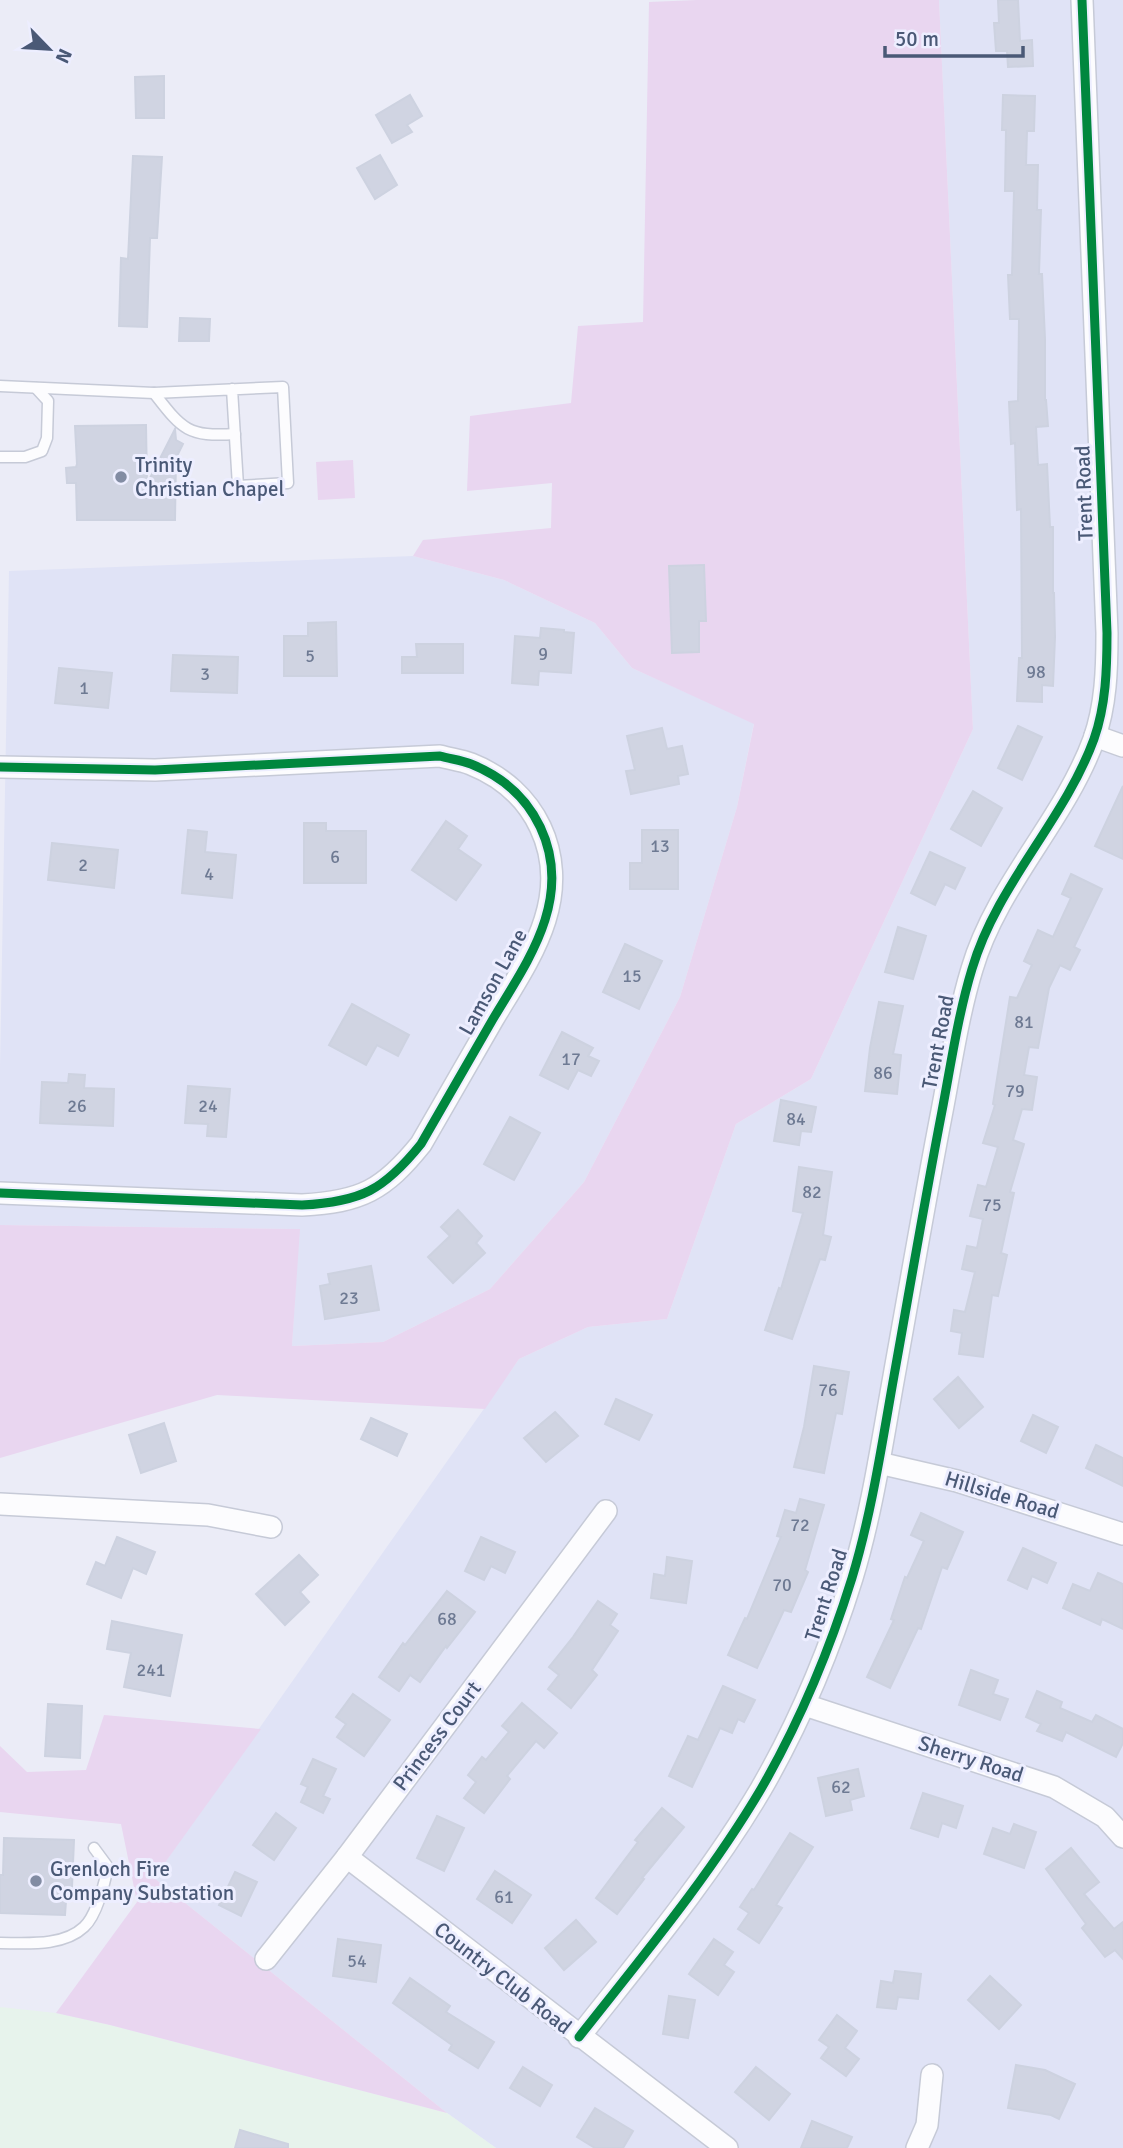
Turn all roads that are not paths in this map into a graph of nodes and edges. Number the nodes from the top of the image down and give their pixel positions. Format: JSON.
{"nodes":[{"id":1,"x":1082,"y":0,"type":"edge"},
{"id":2,"x":0,"y":386,"type":"edge"},
{"id":3,"x":36,"y":388,"type":"junction"},
{"id":4,"x":232,"y":389,"type":"junction"},
{"id":5,"x":154,"y":393,"type":"junction"},
{"id":6,"x":235,"y":434,"type":"junction"},
{"id":7,"x":0,"y":457,"type":"edge"},
{"id":8,"x":1095,"y":736,"type":"junction"},
{"id":9,"x":1123,"y":746,"type":"edge"},
{"id":10,"x":0,"y":767,"type":"edge"},
{"id":11,"x":0,"y":1193,"type":"edge"},
{"id":12,"x":878,"y":1463,"type":"junction"},
{"id":13,"x":0,"y":1504,"type":"edge"},
{"id":14,"x":606,"y":1511,"type":"dead end"},
{"id":15,"x":271,"y":1527,"type":"dead end"},
{"id":16,"x":1123,"y":1534,"type":"edge"},
{"id":17,"x":805,"y":1705,"type":"junction"},
{"id":18,"x":1123,"y":1837,"type":"edge"},
{"id":19,"x":94,"y":1848,"type":"dead end"},
{"id":20,"x":347,"y":1857,"type":"junction"},
{"id":21,"x":0,"y":1943,"type":"edge"},
{"id":22,"x":266,"y":1959,"type":"dead end"},
{"id":23,"x":579,"y":2037,"type":"junction"},
{"id":24,"x":932,"y":2075,"type":"dead end"},
{"id":25,"x":727,"y":2148,"type":"edge"},
{"id":26,"x":917,"y":2148,"type":"edge"}],
"edges":[{"from":1,"to":8,"type":"street","name":"Trent Road"},
{"from":2,"to":3,"type":"lane"},
{"from":3,"to":5,"type":"lane"},
{"from":3,"to":7,"type":"lane"},
{"from":4,"to":5,"type":"lane"},
{"from":4,"to":6,"type":"lane"},
{"from":4,"to":6,"type":"lane"},
{"from":5,"to":6,"type":"lane"},
{"from":8,"to":9,"type":"street"},
{"from":8,"to":12,"type":"street","name":"Trent Road"},
{"from":10,"to":11,"type":"street","name":"Lamson Lane"},
{"from":12,"to":16,"type":"street","name":"Hillside Road"},
{"from":12,"to":17,"type":"street","name":"Trent Road"},
{"from":13,"to":15,"type":"street"},
{"from":14,"to":20,"type":"street","name":"Princess Court"},
{"from":17,"to":18,"type":"street","name":"Sherry Road"},
{"from":17,"to":23,"type":"street","name":"Trent Road"},
{"from":19,"to":21,"type":"lane"},
{"from":20,"to":22,"type":"street","name":"Princess Court"},
{"from":20,"to":23,"type":"street","name":"Country Club Road"},
{"from":23,"to":25,"type":"street","name":"Country Club Road"},
{"from":24,"to":26,"type":"street"}]}
